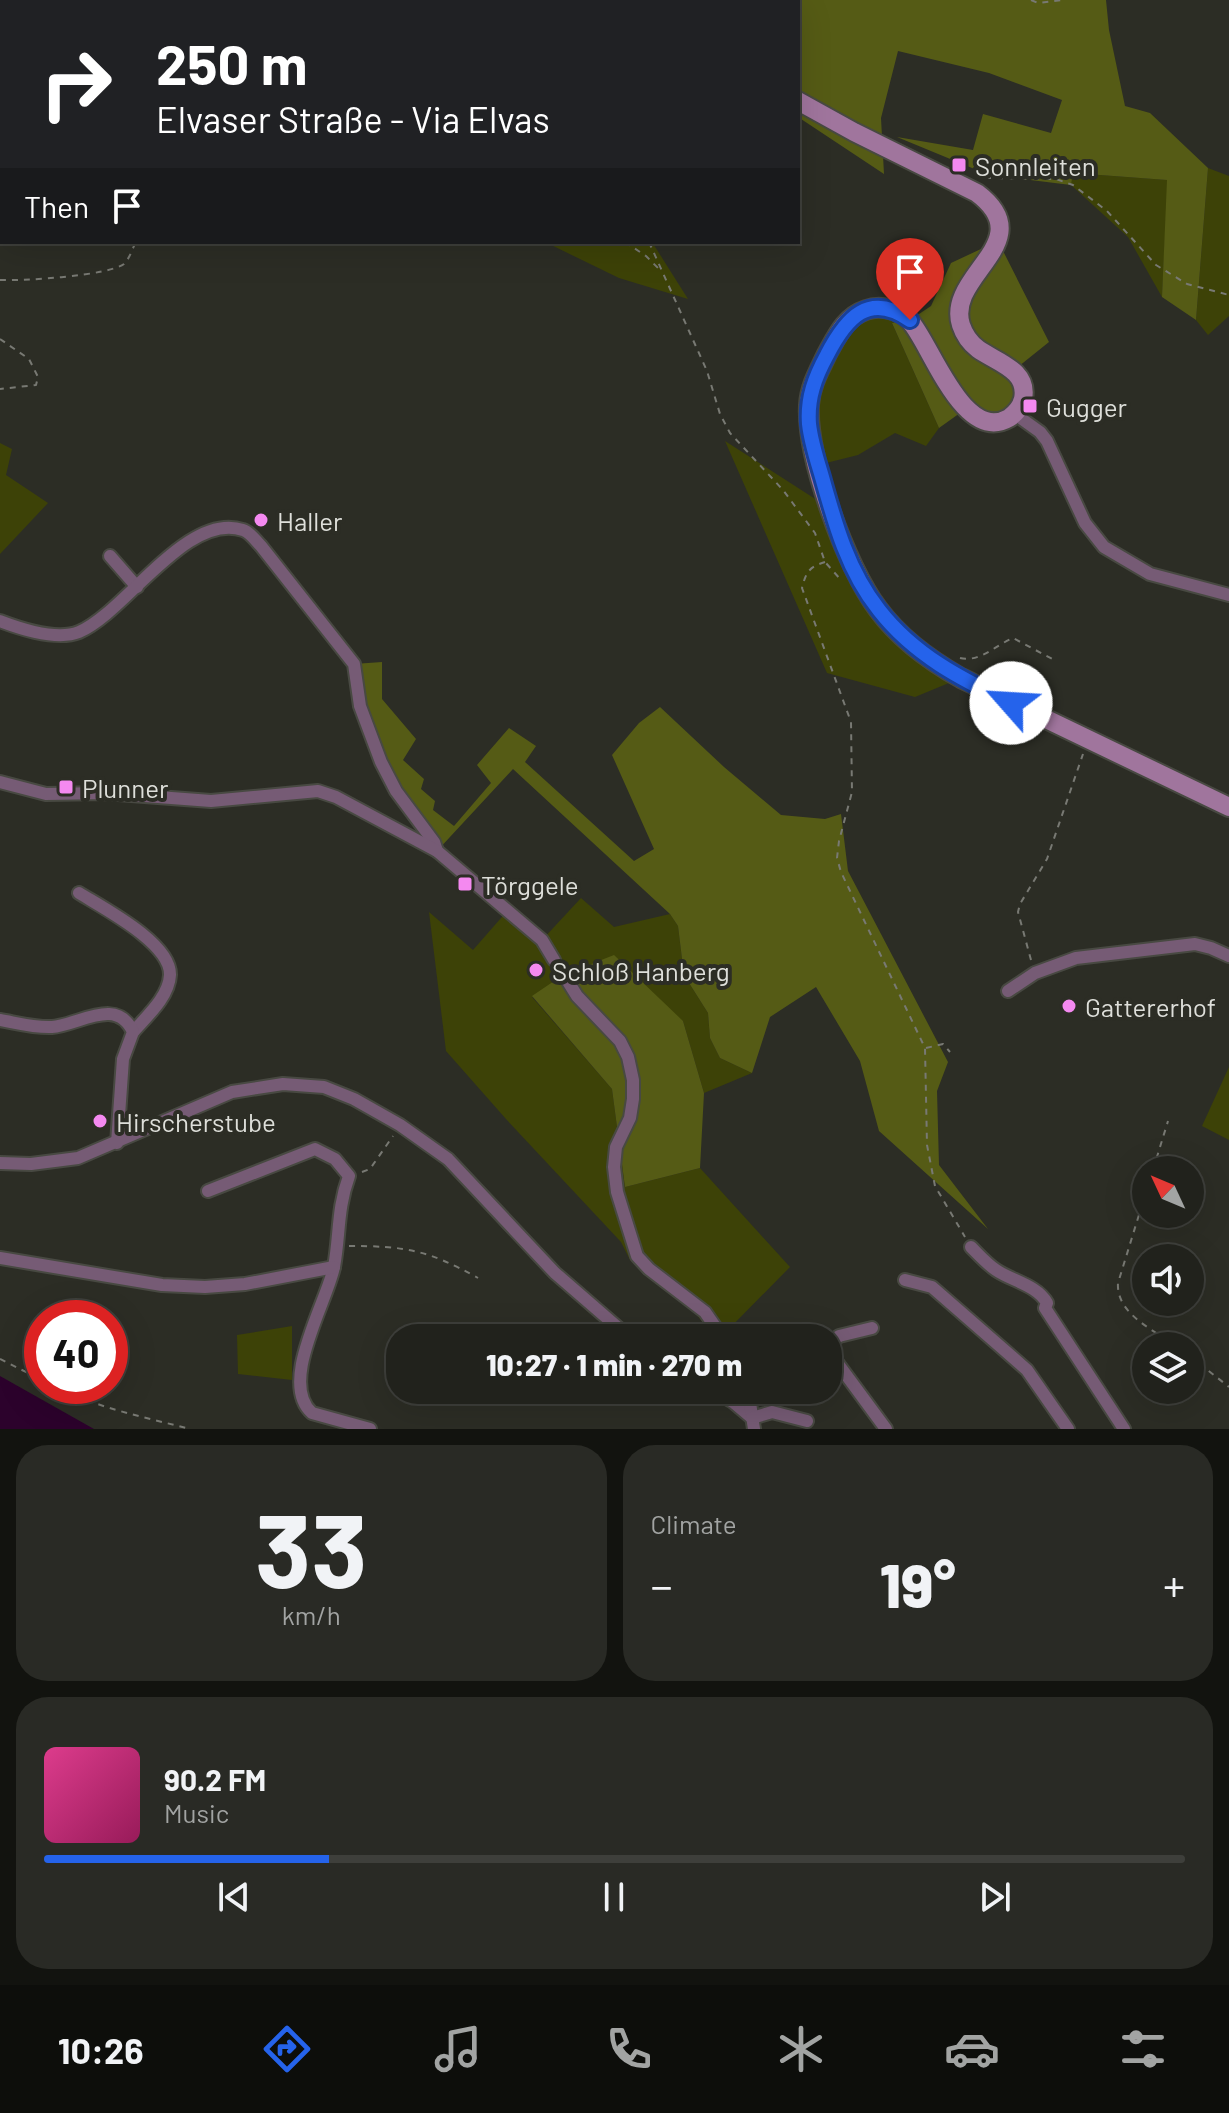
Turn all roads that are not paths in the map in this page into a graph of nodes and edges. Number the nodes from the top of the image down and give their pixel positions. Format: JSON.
{"nodes":[{"id":1,"x":800,"y":102,"type":"edge"},
{"id":2,"x":1015,"y":414,"type":"junction"},
{"id":3,"x":110,"y":556,"type":"dead end"},
{"id":4,"x":137,"y":587,"type":"junction"},
{"id":5,"x":1229,"y":595,"type":"edge"},
{"id":6,"x":0,"y":621,"type":"edge"},
{"id":7,"x":0,"y":782,"type":"edge"},
{"id":8,"x":1229,"y":807,"type":"edge"},
{"id":9,"x":437,"y":851,"type":"junction"},
{"id":10,"x":79,"y":893,"type":"dead end"},
{"id":11,"x":1229,"y":956,"type":"edge"},
{"id":12,"x":1008,"y":991,"type":"dead end"},
{"id":13,"x":0,"y":1020,"type":"edge"},
{"id":14,"x":133,"y":1032,"type":"junction"},
{"id":15,"x":117,"y":1143,"type":"junction"},
{"id":16,"x":0,"y":1163,"type":"edge"},
{"id":17,"x":208,"y":1191,"type":"dead end"},
{"id":18,"x":971,"y":1247,"type":"road end"},
{"id":19,"x":0,"y":1258,"type":"edge"},
{"id":20,"x":334,"y":1267,"type":"junction"},
{"id":21,"x":905,"y":1280,"type":"dead end"},
{"id":22,"x":614,"y":1324,"type":"edge"},
{"id":23,"x":713,"y":1324,"type":"edge"},
{"id":24,"x":872,"y":1328,"type":"dead end"},
{"id":25,"x":735,"y":1404,"type":"edge"},
{"id":26,"x":750,"y":1404,"type":"edge"},
{"id":27,"x":807,"y":1421,"type":"dead end"},
{"id":28,"x":753,"y":1424,"type":"edge"},
{"id":29,"x":370,"y":1429,"type":"edge"},
{"id":30,"x":886,"y":1429,"type":"edge"},
{"id":31,"x":1068,"y":1429,"type":"edge"},
{"id":32,"x":1124,"y":1429,"type":"edge"}],
"edges":[{"from":1,"to":2,"type":"street"},
{"from":2,"to":5,"type":"street"},
{"from":2,"to":8,"type":"street"},
{"from":3,"to":4,"type":"street"},
{"from":4,"to":6,"type":"street"},
{"from":4,"to":9,"type":"street"},
{"from":7,"to":9,"type":"street"},
{"from":9,"to":23,"type":"street"},
{"from":10,"to":14,"type":"street"},
{"from":11,"to":12,"type":"street"},
{"from":13,"to":14,"type":"street"},
{"from":14,"to":15,"type":"street"},
{"from":15,"to":16,"type":"street"},
{"from":15,"to":22,"type":"street"},
{"from":17,"to":20,"type":"street"},
{"from":18,"to":32,"type":"street"},
{"from":19,"to":20,"type":"street"},
{"from":20,"to":29,"type":"street"},
{"from":21,"to":31,"type":"street"},
{"from":24,"to":30,"type":"street"},
{"from":25,"to":28,"type":"street"},
{"from":26,"to":28,"type":"street"},
{"from":27,"to":28,"type":"street"}]}
